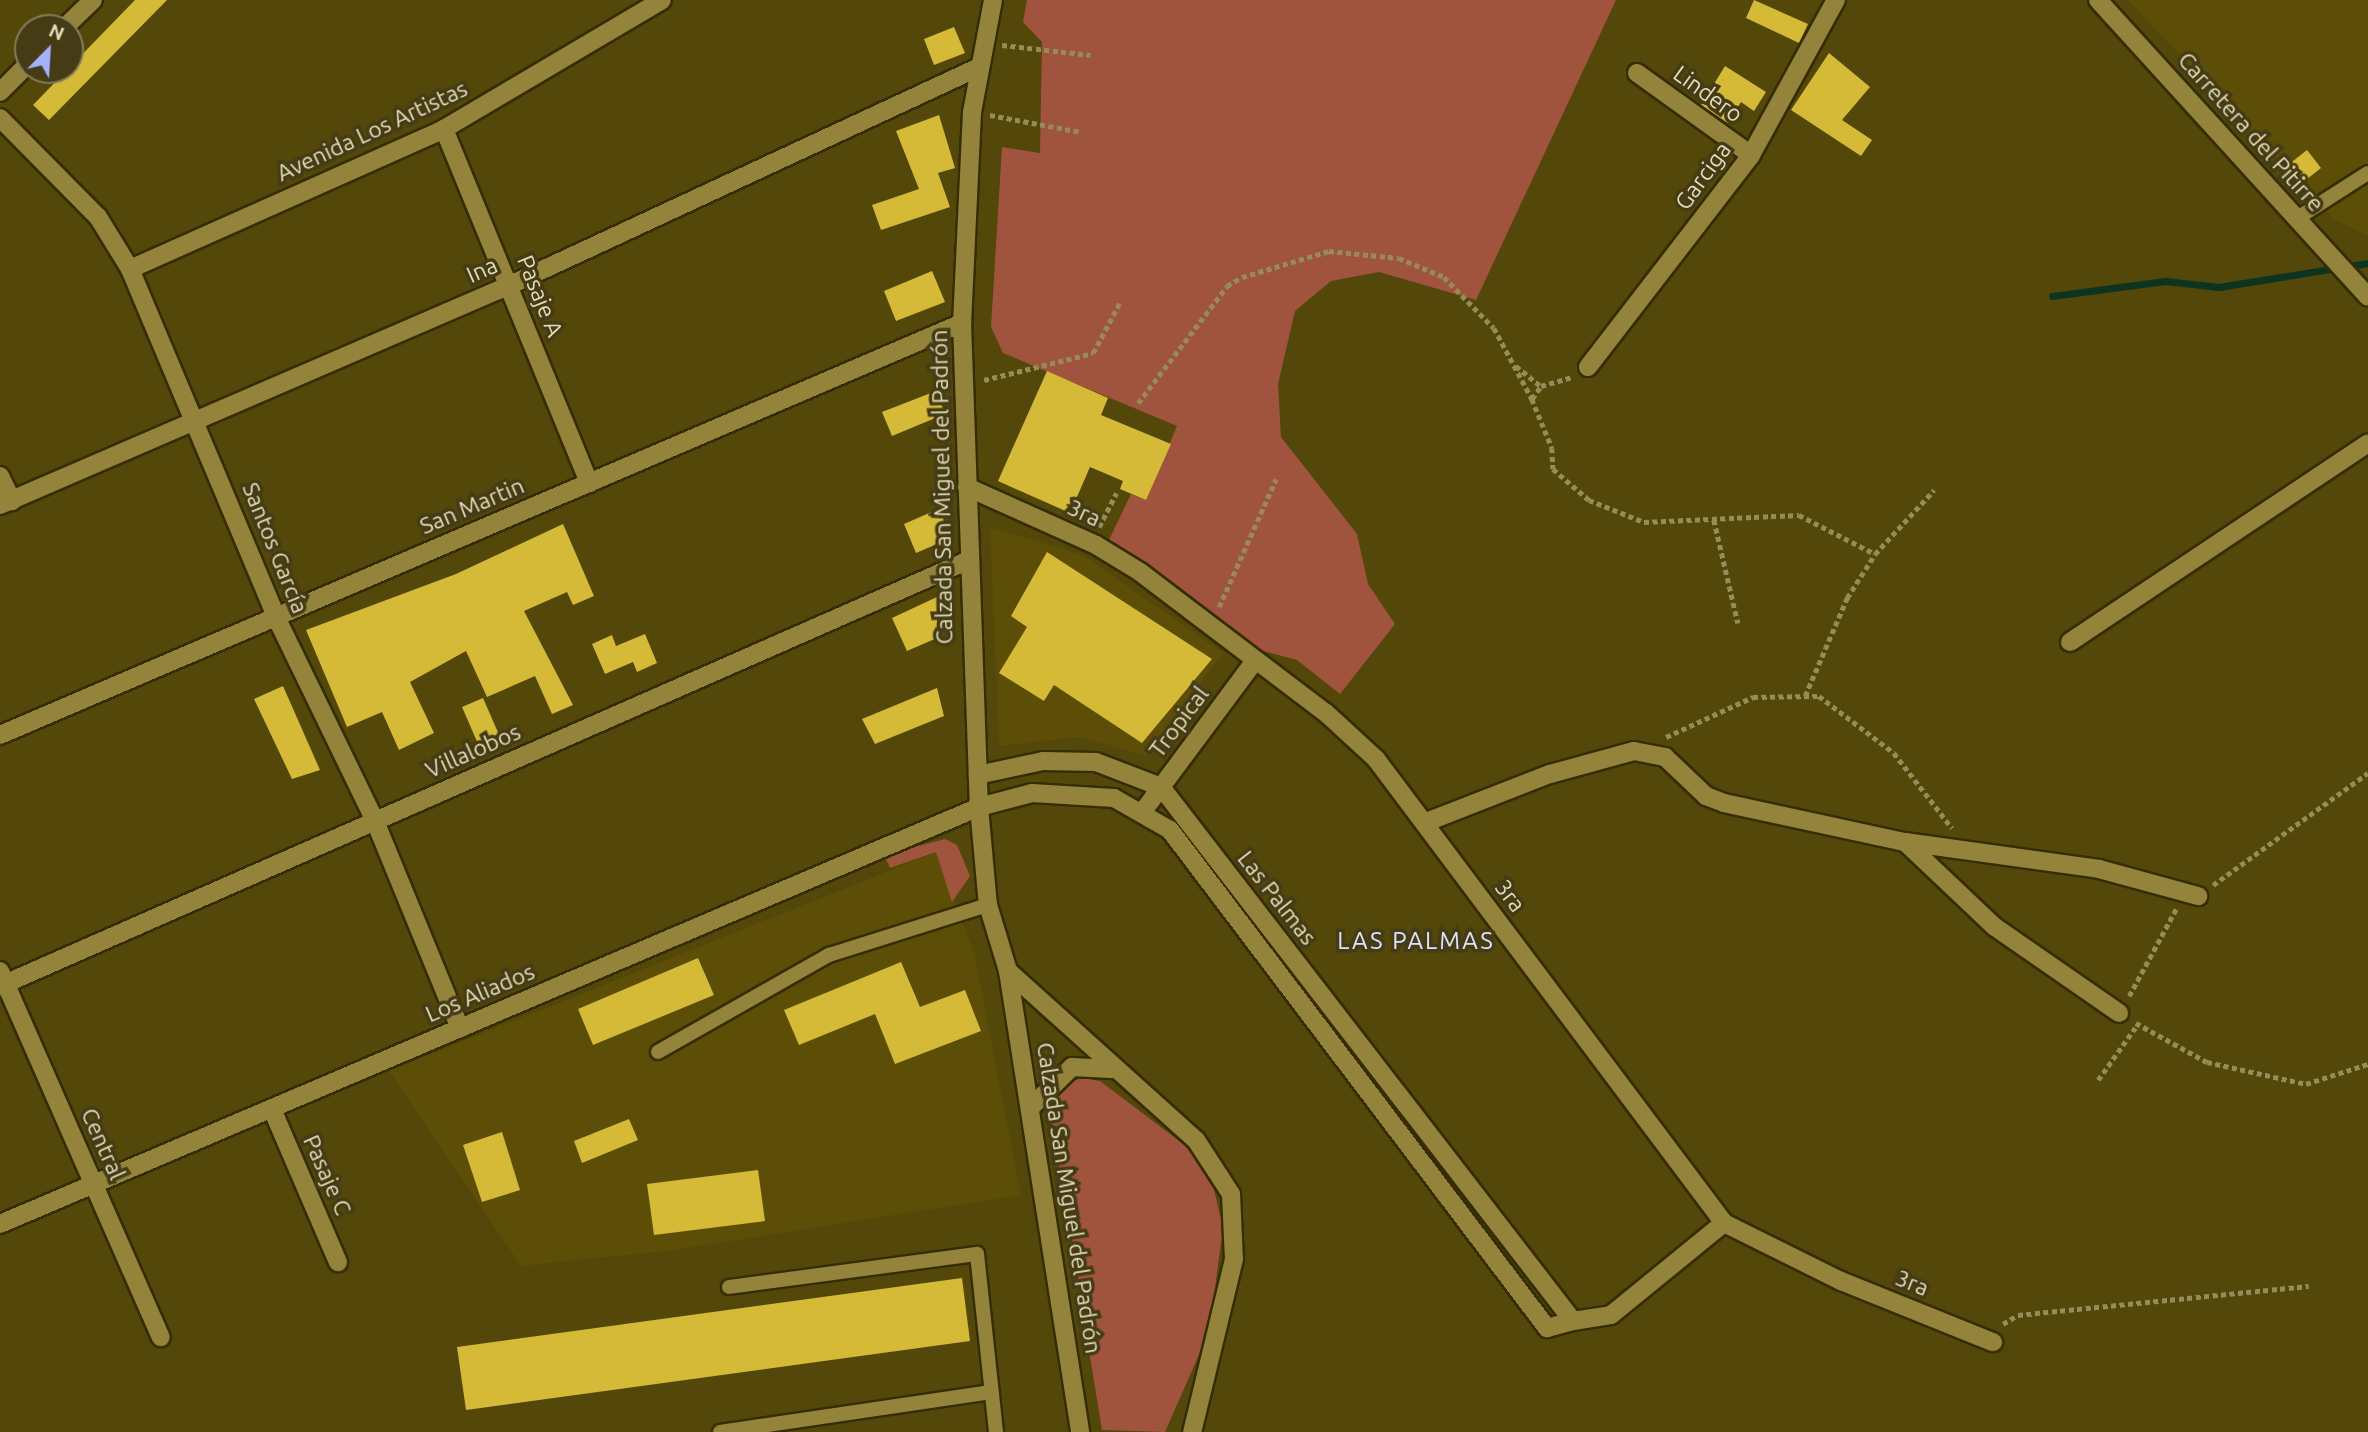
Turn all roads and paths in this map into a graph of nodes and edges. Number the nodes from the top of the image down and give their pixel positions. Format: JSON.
{"nodes":[{"id":1,"x":93,"y":0,"type":"edge"},
{"id":2,"x":662,"y":0,"type":"edge"},
{"id":3,"x":993,"y":0,"type":"edge"},
{"id":4,"x":1836,"y":0,"type":"edge"},
{"id":5,"x":2098,"y":0,"type":"edge"},
{"id":6,"x":78,"y":14,"type":"edge"},
{"id":7,"x":984,"y":43,"type":"junction"},
{"id":8,"x":1090,"y":55,"type":"dead end"},
{"id":9,"x":978,"y":68,"type":"junction"},
{"id":10,"x":1637,"y":72,"type":"dead end"},
{"id":11,"x":14,"y":78,"type":"edge"},
{"id":12,"x":0,"y":92,"type":"edge"},
{"id":13,"x":972,"y":112,"type":"junction"},
{"id":14,"x":0,"y":118,"type":"edge"},
{"id":15,"x":444,"y":129,"type":"junction"},
{"id":16,"x":1081,"y":132,"type":"dead end"},
{"id":17,"x":1751,"y":155,"type":"junction"},
{"id":18,"x":2368,"y":173,"type":"edge"},
{"id":19,"x":2296,"y":219,"type":"junction"},
{"id":20,"x":130,"y":269,"type":"junction"},
{"id":21,"x":510,"y":285,"type":"junction"},
{"id":22,"x":2368,"y":297,"type":"edge"},
{"id":23,"x":1120,"y":302,"type":"dead end"},
{"id":24,"x":962,"y":323,"type":"junction"},
{"id":25,"x":1513,"y":363,"type":"junction"},
{"id":26,"x":1588,"y":367,"type":"joint"},
{"id":27,"x":967,"y":385,"type":"junction"},
{"id":28,"x":1541,"y":386,"type":"junction"},
{"id":29,"x":1532,"y":399,"type":"junction"},
{"id":30,"x":1138,"y":403,"type":"dead end"},
{"id":31,"x":197,"y":421,"type":"junction"},
{"id":32,"x":2368,"y":443,"type":"edge"},
{"id":33,"x":0,"y":476,"type":"edge"},
{"id":34,"x":1276,"y":479,"type":"dead end"},
{"id":35,"x":589,"y":483,"type":"junction"},
{"id":36,"x":967,"y":487,"type":"junction"},
{"id":37,"x":1934,"y":490,"type":"dead end"},
{"id":38,"x":1116,"y":493,"type":"dead end"},
{"id":39,"x":6,"y":503,"type":"edge"},
{"id":40,"x":1714,"y":520,"type":"junction"},
{"id":41,"x":1091,"y":543,"type":"junction"},
{"id":42,"x":1875,"y":554,"type":"junction"},
{"id":43,"x":967,"y":561,"type":"junction"},
{"id":44,"x":276,"y":617,"type":"junction"},
{"id":45,"x":1738,"y":623,"type":"dead end"},
{"id":46,"x":1208,"y":625,"type":"junction"},
{"id":47,"x":2070,"y":642,"type":"dead end"},
{"id":48,"x":1254,"y":662,"type":"junction"},
{"id":49,"x":1805,"y":696,"type":"junction"},
{"id":50,"x":0,"y":735,"type":"edge"},
{"id":51,"x":1633,"y":751,"type":"junction"},
{"id":52,"x":2368,"y":773,"type":"edge"},
{"id":53,"x":977,"y":775,"type":"junction"},
{"id":54,"x":1161,"y":787,"type":"junction"},
{"id":55,"x":979,"y":807,"type":"junction"},
{"id":56,"x":1144,"y":810,"type":"junction"},
{"id":57,"x":375,"y":821,"type":"junction"},
{"id":58,"x":1424,"y":823,"type":"junction"},
{"id":59,"x":1905,"y":842,"type":"junction"},
{"id":60,"x":1964,"y":846,"type":"junction"},
{"id":61,"x":2191,"y":894,"type":"junction"},
{"id":62,"x":988,"y":905,"type":"junction"},
{"id":63,"x":1008,"y":971,"type":"junction"},
{"id":64,"x":2,"y":980,"type":"edge"},
{"id":65,"x":2119,"y":1013,"type":"junction"},
{"id":66,"x":2138,"y":1024,"type":"junction"},
{"id":67,"x":460,"y":1028,"type":"junction"},
{"id":68,"x":658,"y":1052,"type":"dead end"},
{"id":69,"x":2368,"y":1064,"type":"edge"},
{"id":70,"x":1111,"y":1069,"type":"junction"},
{"id":71,"x":2098,"y":1080,"type":"dead end"},
{"id":72,"x":1030,"y":1108,"type":"junction"},
{"id":73,"x":272,"y":1109,"type":"junction"},
{"id":74,"x":93,"y":1185,"type":"junction"},
{"id":75,"x":1724,"y":1223,"type":"junction"},
{"id":76,"x":0,"y":1224,"type":"edge"},
{"id":77,"x":338,"y":1262,"type":"dead end"},
{"id":78,"x":2309,"y":1286,"type":"dead end"},
{"id":79,"x":729,"y":1287,"type":"dead end"},
{"id":80,"x":1573,"y":1321,"type":"junction"},
{"id":81,"x":161,"y":1337,"type":"dead end"},
{"id":82,"x":1987,"y":1339,"type":"joint"},
{"id":83,"x":992,"y":1392,"type":"junction"},
{"id":84,"x":720,"y":1432,"type":"edge"},
{"id":85,"x":996,"y":1432,"type":"edge"},
{"id":86,"x":1080,"y":1432,"type":"edge"},
{"id":87,"x":1192,"y":1432,"type":"edge"}],
"edges":[{"from":1,"to":6,"type":"street"},
{"from":2,"to":15,"type":"street","name":"Avenida Los Artistas"},
{"from":3,"to":7,"type":"street","name":"Calzada San Miguel del Padrón"},
{"from":4,"to":17,"type":"street","name":"Garciga"},
{"from":5,"to":19,"type":"street","name":"Carretera del Pitirre"},
{"from":7,"to":8,"type":"path"},
{"from":7,"to":9,"type":"street","name":"Calzada San Miguel del Padrón"},
{"from":9,"to":13,"type":"street","name":"Calzada San Miguel del Padrón"},
{"from":9,"to":21,"type":"street","name":"Ina"},
{"from":10,"to":17,"type":"street","name":"Lindero"},
{"from":11,"to":12,"type":"street"},
{"from":13,"to":16,"type":"path"},
{"from":13,"to":24,"type":"street","name":"Calzada San Miguel del Padrón"},
{"from":14,"to":20,"type":"street","name":"Santos García"},
{"from":15,"to":20,"type":"street","name":"Avenida Los Artistas"},
{"from":15,"to":21,"type":"street","name":"Pasaje A"},
{"from":17,"to":26,"type":"street","name":"Garciga"},
{"from":18,"to":19,"type":"lane"},
{"from":19,"to":22,"type":"street","name":"Carretera del Pitirre"},
{"from":20,"to":31,"type":"street","name":"Santos García"},
{"from":21,"to":31,"type":"street","name":"Ina"},
{"from":21,"to":35,"type":"street","name":"Pasaje A"},
{"from":23,"to":27,"type":"path"},
{"from":24,"to":27,"type":"street","name":"Calzada San Miguel del Padrón"},
{"from":24,"to":35,"type":"street","name":"San Martin"},
{"from":25,"to":28,"type":"path"},
{"from":25,"to":29,"type":"path"},
{"from":25,"to":30,"type":"path"},
{"from":26,"to":28,"type":"path"},
{"from":27,"to":36,"type":"street","name":"Calzada San Miguel del Padrón"},
{"from":28,"to":29,"type":"path"},
{"from":29,"to":40,"type":"path"},
{"from":31,"to":39,"type":"street","name":"Ina"},
{"from":31,"to":44,"type":"street","name":"Santos García"},
{"from":32,"to":47,"type":"street"},
{"from":33,"to":39,"type":"street"},
{"from":34,"to":46,"type":"path"},
{"from":35,"to":44,"type":"street","name":"San Martin"},
{"from":36,"to":41,"type":"street","name":"3ra"},
{"from":36,"to":43,"type":"street","name":"Calzada San Miguel del Padrón"},
{"from":37,"to":42,"type":"path"},
{"from":38,"to":41,"type":"path"},
{"from":40,"to":42,"type":"path"},
{"from":40,"to":45,"type":"path"},
{"from":41,"to":46,"type":"street","name":"3ra"},
{"from":42,"to":49,"type":"path"},
{"from":43,"to":53,"type":"street","name":"Calzada San Miguel del Padrón"},
{"from":43,"to":57,"type":"street","name":"Villalobos"},
{"from":44,"to":50,"type":"street","name":"San Martin"},
{"from":44,"to":57,"type":"street","name":"Santos García"},
{"from":46,"to":48,"type":"street","name":"3ra"},
{"from":48,"to":54,"type":"street","name":"Tropical"},
{"from":48,"to":58,"type":"street","name":"3ra"},
{"from":49,"to":51,"type":"path"},
{"from":49,"to":60,"type":"path"},
{"from":51,"to":58,"type":"street"},
{"from":51,"to":59,"type":"street"},
{"from":52,"to":61,"type":"path"},
{"from":53,"to":54,"type":"street"},
{"from":53,"to":55,"type":"street","name":"Calzada San Miguel del Padrón"},
{"from":54,"to":56,"type":"street","name":"Tropical"},
{"from":54,"to":80,"type":"street","name":"Las Palmas"},
{"from":55,"to":56,"type":"street","name":"Las Palmas"},
{"from":55,"to":62,"type":"street","name":"Calzada San Miguel del Padrón"},
{"from":55,"to":67,"type":"street","name":"Los Aliados"},
{"from":56,"to":80,"type":"street","name":"Las Palmas"},
{"from":57,"to":64,"type":"street","name":"Villalobos"},
{"from":57,"to":67,"type":"street","name":"Santos García"},
{"from":58,"to":75,"type":"street","name":"3ra"},
{"from":59,"to":60,"type":"street"},
{"from":59,"to":65,"type":"street"},
{"from":60,"to":61,"type":"street"},
{"from":61,"to":65,"type":"path"},
{"from":62,"to":63,"type":"street","name":"Calzada San Miguel del Padrón"},
{"from":62,"to":68,"type":"lane"},
{"from":63,"to":70,"type":"street","name":"Calzada San Miguel del Padrón"},
{"from":63,"to":72,"type":"street","name":"Calzada San Miguel del Padrón"},
{"from":64,"to":74,"type":"street","name":"Central"},
{"from":65,"to":66,"type":"path"},
{"from":66,"to":69,"type":"path"},
{"from":66,"to":71,"type":"path"},
{"from":67,"to":73,"type":"street","name":"Los Aliados"},
{"from":70,"to":72,"type":"street"},
{"from":70,"to":87,"type":"street","name":"Calzada San Miguel del Padrón"},
{"from":72,"to":86,"type":"street","name":"Calzada San Miguel del Padrón"},
{"from":73,"to":74,"type":"street","name":"Los Aliados"},
{"from":73,"to":77,"type":"street","name":"Pasaje C"},
{"from":74,"to":76,"type":"street","name":"Los Aliados"},
{"from":74,"to":81,"type":"street","name":"Central"},
{"from":75,"to":80,"type":"street","name":"Las Palmas"},
{"from":75,"to":82,"type":"street","name":"3ra"},
{"from":78,"to":82,"type":"path"},
{"from":79,"to":83,"type":"lane"},
{"from":83,"to":84,"type":"lane"},
{"from":83,"to":85,"type":"lane"}]}
